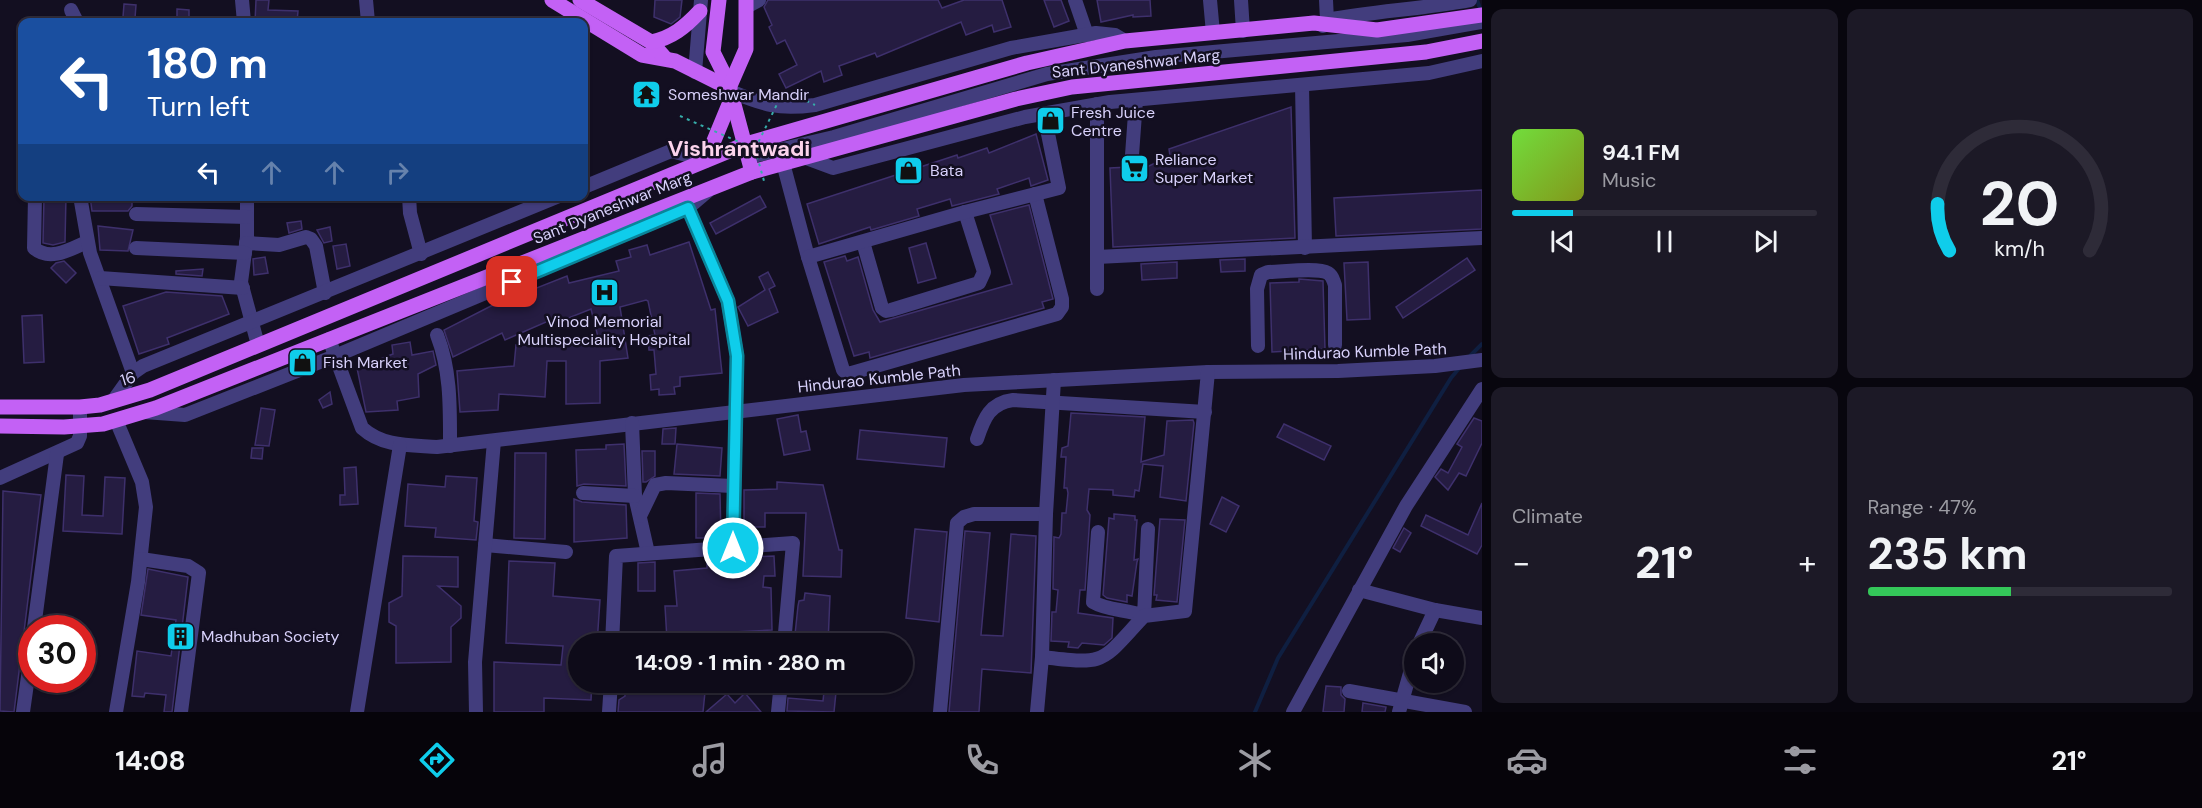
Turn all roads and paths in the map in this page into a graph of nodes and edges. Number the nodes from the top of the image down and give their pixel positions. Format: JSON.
{"nodes":[{"id":1,"x":242,"y":0,"type":"edge"},
{"id":2,"x":366,"y":0,"type":"edge"},
{"id":3,"x":552,"y":0,"type":"edge"},
{"id":4,"x":580,"y":0,"type":"edge"},
{"id":5,"x":719,"y":0,"type":"edge"},
{"id":6,"x":1075,"y":0,"type":"edge"},
{"id":7,"x":1210,"y":0,"type":"edge"},
{"id":8,"x":1241,"y":0,"type":"edge"},
{"id":9,"x":1326,"y":0,"type":"edge"},
{"id":10,"x":1467,"y":1,"type":"edge"},
{"id":11,"x":751,"y":2,"type":"edge"},
{"id":12,"x":700,"y":6,"type":"edge"},
{"id":13,"x":1482,"y":15,"type":"edge"},
{"id":14,"x":244,"y":18,"type":"edge"},
{"id":15,"x":368,"y":18,"type":"edge"},
{"id":16,"x":581,"y":18,"type":"edge"},
{"id":17,"x":588,"y":22,"type":"edge"},
{"id":18,"x":1462,"y":22,"type":"junction"},
{"id":19,"x":1482,"y":22,"type":"edge"},
{"id":20,"x":1325,"y":23,"type":"junction"},
{"id":21,"x":1243,"y":31,"type":"junction"},
{"id":22,"x":1213,"y":33,"type":"junction"},
{"id":23,"x":1087,"y":35,"type":"junction"},
{"id":24,"x":1125,"y":41,"type":"junction"},
{"id":25,"x":651,"y":42,"type":"junction"},
{"id":26,"x":1475,"y":42,"type":"edge"},
{"id":27,"x":665,"y":58,"type":"junction"},
{"id":28,"x":1477,"y":62,"type":"edge"},
{"id":29,"x":695,"y":72,"type":"junction"},
{"id":30,"x":1302,"y":85,"type":"junction"},
{"id":31,"x":731,"y":92,"type":"junction"},
{"id":32,"x":1136,"y":99,"type":"junction"},
{"id":33,"x":1097,"y":104,"type":"junction"},
{"id":34,"x":815,"y":105,"type":"junction"},
{"id":35,"x":1044,"y":114,"type":"junction"},
{"id":36,"x":680,"y":116,"type":"dead end"},
{"id":37,"x":1132,"y":155,"type":"dead end"},
{"id":38,"x":806,"y":158,"type":"junction"},
{"id":39,"x":706,"y":160,"type":"junction"},
{"id":40,"x":753,"y":161,"type":"junction"},
{"id":41,"x":783,"y":163,"type":"junction"},
{"id":42,"x":588,"y":185,"type":"edge"},
{"id":43,"x":714,"y":186,"type":"junction"},
{"id":44,"x":1035,"y":194,"type":"junction"},
{"id":45,"x":35,"y":201,"type":"edge"},
{"id":46,"x":81,"y":201,"type":"edge"},
{"id":47,"x":247,"y":201,"type":"edge"},
{"id":48,"x":409,"y":201,"type":"edge"},
{"id":49,"x":547,"y":201,"type":"edge"},
{"id":50,"x":688,"y":208,"type":"junction"},
{"id":51,"x":965,"y":212,"type":"junction"},
{"id":52,"x":136,"y":214,"type":"dead end"},
{"id":53,"x":247,"y":217,"type":"junction"},
{"id":54,"x":1482,"y":238,"type":"edge"},
{"id":55,"x":863,"y":242,"type":"junction"},
{"id":56,"x":87,"y":243,"type":"junction"},
{"id":57,"x":136,"y":248,"type":"dead end"},
{"id":58,"x":245,"y":248,"type":"junction"},
{"id":59,"x":1311,"y":248,"type":"junction"},
{"id":60,"x":421,"y":254,"type":"junction"},
{"id":61,"x":1097,"y":257,"type":"junction"},
{"id":62,"x":808,"y":258,"type":"junction"},
{"id":63,"x":1318,"y":271,"type":"junction"},
{"id":64,"x":100,"y":278,"type":"junction"},
{"id":65,"x":243,"y":288,"type":"junction"},
{"id":66,"x":1097,"y":290,"type":"dead end"},
{"id":67,"x":321,"y":294,"type":"junction"},
{"id":68,"x":323,"y":319,"type":"junction"},
{"id":69,"x":250,"y":323,"type":"junction"},
{"id":70,"x":437,"y":335,"type":"dead end"},
{"id":71,"x":329,"y":339,"type":"junction"},
{"id":72,"x":258,"y":345,"type":"junction"},
{"id":73,"x":1335,"y":345,"type":"dead end"},
{"id":74,"x":1258,"y":346,"type":"dead end"},
{"id":75,"x":336,"y":356,"type":"junction"},
{"id":76,"x":1482,"y":360,"type":"edge"},
{"id":77,"x":1208,"y":372,"type":"junction"},
{"id":78,"x":133,"y":373,"type":"junction"},
{"id":79,"x":1054,"y":380,"type":"junction"},
{"id":80,"x":1482,"y":389,"type":"edge"},
{"id":81,"x":113,"y":401,"type":"junction"},
{"id":82,"x":1054,"y":403,"type":"junction"},
{"id":83,"x":6,"y":407,"type":"edge"},
{"id":84,"x":80,"y":407,"type":"junction"},
{"id":85,"x":734,"y":410,"type":"junction"},
{"id":86,"x":142,"y":412,"type":"junction"},
{"id":87,"x":1205,"y":412,"type":"junction"},
{"id":88,"x":116,"y":420,"type":"junction"},
{"id":89,"x":632,"y":423,"type":"junction"},
{"id":90,"x":6,"y":426,"type":"edge"},
{"id":91,"x":81,"y":426,"type":"junction"},
{"id":92,"x":977,"y":439,"type":"dead end"},
{"id":93,"x":494,"y":441,"type":"junction"},
{"id":94,"x":400,"y":445,"type":"junction"},
{"id":95,"x":450,"y":446,"type":"junction"},
{"id":96,"x":57,"y":454,"type":"junction"},
{"id":97,"x":0,"y":478,"type":"edge"},
{"id":98,"x":733,"y":486,"type":"junction"},
{"id":99,"x":583,"y":493,"type":"dead end"},
{"id":100,"x":635,"y":496,"type":"junction"},
{"id":101,"x":1046,"y":514,"type":"junction"},
{"id":102,"x":640,"y":516,"type":"junction"},
{"id":103,"x":1148,"y":529,"type":"dead end"},
{"id":104,"x":1098,"y":532,"type":"dead end"},
{"id":105,"x":485,"y":545,"type":"junction"},
{"id":106,"x":733,"y":548,"type":"junction"},
{"id":107,"x":566,"y":552,"type":"dead end"},
{"id":108,"x":648,"y":553,"type":"junction"},
{"id":109,"x":141,"y":559,"type":"junction"},
{"id":110,"x":1359,"y":590,"type":"junction"},
{"id":111,"x":1435,"y":610,"type":"junction"},
{"id":112,"x":36,"y":615,"type":"edge"},
{"id":113,"x":1144,"y":616,"type":"junction"},
{"id":114,"x":1482,"y":618,"type":"edge"},
{"id":115,"x":612,"y":633,"type":"edge"},
{"id":116,"x":785,"y":633,"type":"edge"},
{"id":117,"x":1424,"y":633,"type":"edge"},
{"id":118,"x":1042,"y":657,"type":"junction"},
{"id":119,"x":1349,"y":691,"type":"dead end"},
{"id":120,"x":26,"y":693,"type":"edge"},
{"id":121,"x":610,"y":693,"type":"edge"},
{"id":122,"x":780,"y":693,"type":"edge"},
{"id":123,"x":1400,"y":707,"type":"edge"},
{"id":124,"x":23,"y":712,"type":"edge"},
{"id":125,"x":116,"y":712,"type":"edge"},
{"id":126,"x":181,"y":712,"type":"edge"},
{"id":127,"x":357,"y":712,"type":"edge"},
{"id":128,"x":476,"y":712,"type":"edge"},
{"id":129,"x":609,"y":712,"type":"edge"},
{"id":130,"x":778,"y":712,"type":"edge"},
{"id":131,"x":940,"y":712,"type":"edge"},
{"id":132,"x":1037,"y":712,"type":"edge"},
{"id":133,"x":1293,"y":712,"type":"edge"},
{"id":134,"x":1465,"y":712,"type":"edge"}],
"edges":[{"from":1,"to":14,"type":"street"},
{"from":2,"to":15,"type":"street"},
{"from":3,"to":16,"type":"main road"},
{"from":4,"to":25,"type":"main road"},
{"from":5,"to":31,"type":"main road"},
{"from":6,"to":23,"type":"street"},
{"from":7,"to":22,"type":"street"},
{"from":8,"to":21,"type":"street"},
{"from":9,"to":20,"type":"street"},
{"from":10,"to":20,"type":"street"},
{"from":11,"to":31,"type":"main road"},
{"from":12,"to":25,"type":"main road"},
{"from":12,"to":29,"type":"street"},
{"from":13,"to":18,"type":"main road","name":"Sant Dyaneshwar Marg"},
{"from":17,"to":27,"type":"main road"},
{"from":18,"to":19,"type":"street"},
{"from":18,"to":20,"type":"main road","name":"Sant Dyaneshwar Marg"},
{"from":18,"to":40,"type":"street"},
{"from":20,"to":21,"type":"main road","name":"Sant Dyaneshwar Marg"},
{"from":21,"to":22,"type":"main road","name":"Sant Dyaneshwar Marg"},
{"from":22,"to":24,"type":"main road","name":"Sant Dyaneshwar Marg"},
{"from":23,"to":24,"type":"street"},
{"from":23,"to":34,"type":"street"},
{"from":24,"to":40,"type":"main road","name":"Sant Dyaneshwar Marg"},
{"from":25,"to":27,"type":"main road"},
{"from":26,"to":38,"type":"main road","name":"Sant Dyaneshwar Marg"},
{"from":27,"to":29,"type":"main road"},
{"from":28,"to":30,"type":"street"},
{"from":29,"to":31,"type":"main road"},
{"from":30,"to":32,"type":"street"},
{"from":30,"to":59,"type":"street"},
{"from":31,"to":34,"type":"street"},
{"from":31,"to":39,"type":"main road"},
{"from":31,"to":40,"type":"main road"},
{"from":32,"to":33,"type":"street"},
{"from":32,"to":37,"type":"street"},
{"from":33,"to":35,"type":"street"},
{"from":33,"to":61,"type":"street"},
{"from":34,"to":40,"type":"path","bridge":true},
{"from":35,"to":38,"type":"street"},
{"from":35,"to":44,"type":"street"},
{"from":36,"to":40,"type":"path","bridge":true},
{"from":38,"to":41,"type":"main road","name":"Sant Dyaneshwar Marg"},
{"from":39,"to":40,"type":"main road","name":"Sant Dyaneshwar Marg"},
{"from":39,"to":42,"type":"street"},
{"from":39,"to":68,"type":"main road","name":"Sant Dyaneshwar Marg"},
{"from":40,"to":41,"type":"main road","name":"Sant Dyaneshwar Marg"},
{"from":40,"to":43,"type":"main road","name":"Sant Dyaneshwar Marg"},
{"from":41,"to":62,"type":"street"},
{"from":43,"to":50,"type":"street"},
{"from":43,"to":71,"type":"main road","name":"Sant Dyaneshwar Marg"},
{"from":44,"to":51,"type":"street"},
{"from":44,"to":62,"type":"street"},
{"from":45,"to":56,"type":"street"},
{"from":46,"to":56,"type":"street"},
{"from":47,"to":53,"type":"street"},
{"from":48,"to":60,"type":"street"},
{"from":49,"to":60,"type":"street"},
{"from":50,"to":75,"type":"street"},
{"from":50,"to":85,"type":"street"},
{"from":51,"to":55,"type":"street"},
{"from":51,"to":55,"type":"street"},
{"from":52,"to":53,"type":"street"},
{"from":53,"to":58,"type":"street"},
{"from":54,"to":59,"type":"street"},
{"from":55,"to":62,"type":"street"},
{"from":56,"to":64,"type":"street"},
{"from":57,"to":58,"type":"street"},
{"from":58,"to":65,"type":"street"},
{"from":58,"to":67,"type":"street"},
{"from":59,"to":61,"type":"street"},
{"from":59,"to":63,"type":"street"},
{"from":60,"to":67,"type":"street"},
{"from":61,"to":66,"type":"street"},
{"from":63,"to":73,"type":"street"},
{"from":63,"to":74,"type":"street"},
{"from":64,"to":65,"type":"street"},
{"from":64,"to":78,"type":"street"},
{"from":65,"to":69,"type":"street"},
{"from":67,"to":68,"type":"street"},
{"from":67,"to":69,"type":"street"},
{"from":68,"to":72,"type":"main road","name":"Sant Dyaneshwar Marg"},
{"from":69,"to":72,"type":"street"},
{"from":69,"to":78,"type":"street"},
{"from":70,"to":95,"type":"street"},
{"from":71,"to":75,"type":"street","name":"Hindurao Kumble Path"},
{"from":71,"to":86,"type":"main road","name":"Sant Dyaneshwar Marg"},
{"from":72,"to":81,"type":"main road","name":"16"},
{"from":75,"to":86,"type":"street"},
{"from":75,"to":94,"type":"street","name":"Hindurao Kumble Path"},
{"from":76,"to":77,"type":"street","name":"Hindurao Kumble Path"},
{"from":77,"to":79,"type":"street","name":"Hindurao Kumble Path"},
{"from":77,"to":87,"type":"street"},
{"from":78,"to":81,"type":"street"},
{"from":79,"to":82,"type":"street"},
{"from":79,"to":85,"type":"street","name":"Hindurao Kumble Path"},
{"from":80,"to":110,"type":"street"},
{"from":81,"to":84,"type":"main road","name":"16"},
{"from":82,"to":87,"type":"street"},
{"from":82,"to":92,"type":"street"},
{"from":82,"to":101,"type":"street"},
{"from":83,"to":84,"type":"main road","name":"16"},
{"from":83,"to":90,"type":"main road"},
{"from":84,"to":91,"type":"street"},
{"from":85,"to":89,"type":"street","name":"Hindurao Kumble Path"},
{"from":85,"to":98,"type":"street"},
{"from":86,"to":88,"type":"main road","name":"Sant Dyaneshwar Marg"},
{"from":87,"to":113,"type":"street"},
{"from":88,"to":91,"type":"main road","name":"Sant Dyaneshwar Marg"},
{"from":88,"to":109,"type":"street"},
{"from":89,"to":93,"type":"street","name":"Hindurao Kumble Path"},
{"from":89,"to":100,"type":"street"},
{"from":90,"to":91,"type":"main road","name":"Sant Dyaneshwar Marg"},
{"from":91,"to":96,"type":"street"},
{"from":93,"to":95,"type":"street","name":"Hindurao Kumble Path"},
{"from":93,"to":105,"type":"street"},
{"from":94,"to":95,"type":"street","name":"Hindurao Kumble Path"},
{"from":94,"to":127,"type":"street"},
{"from":96,"to":97,"type":"street"},
{"from":96,"to":112,"type":"street"},
{"from":98,"to":102,"type":"street"},
{"from":98,"to":106,"type":"street"},
{"from":99,"to":100,"type":"street"},
{"from":100,"to":102,"type":"street"},
{"from":101,"to":118,"type":"street"},
{"from":101,"to":131,"type":"street"},
{"from":102,"to":108,"type":"street"},
{"from":103,"to":113,"type":"street"},
{"from":104,"to":113,"type":"street"},
{"from":105,"to":107,"type":"street"},
{"from":105,"to":128,"type":"street"},
{"from":106,"to":108,"type":"street"},
{"from":106,"to":116,"type":"street"},
{"from":108,"to":115,"type":"street"},
{"from":109,"to":125,"type":"street"},
{"from":109,"to":126,"type":"street"},
{"from":110,"to":111,"type":"street"},
{"from":110,"to":133,"type":"street"},
{"from":111,"to":114,"type":"street"},
{"from":111,"to":117,"type":"street"},
{"from":113,"to":118,"type":"street"},
{"from":118,"to":132,"type":"street"},
{"from":119,"to":123,"type":"street"},
{"from":120,"to":124,"type":"street"},
{"from":121,"to":129,"type":"street"},
{"from":122,"to":130,"type":"street"},
{"from":123,"to":134,"type":"street"}]}
